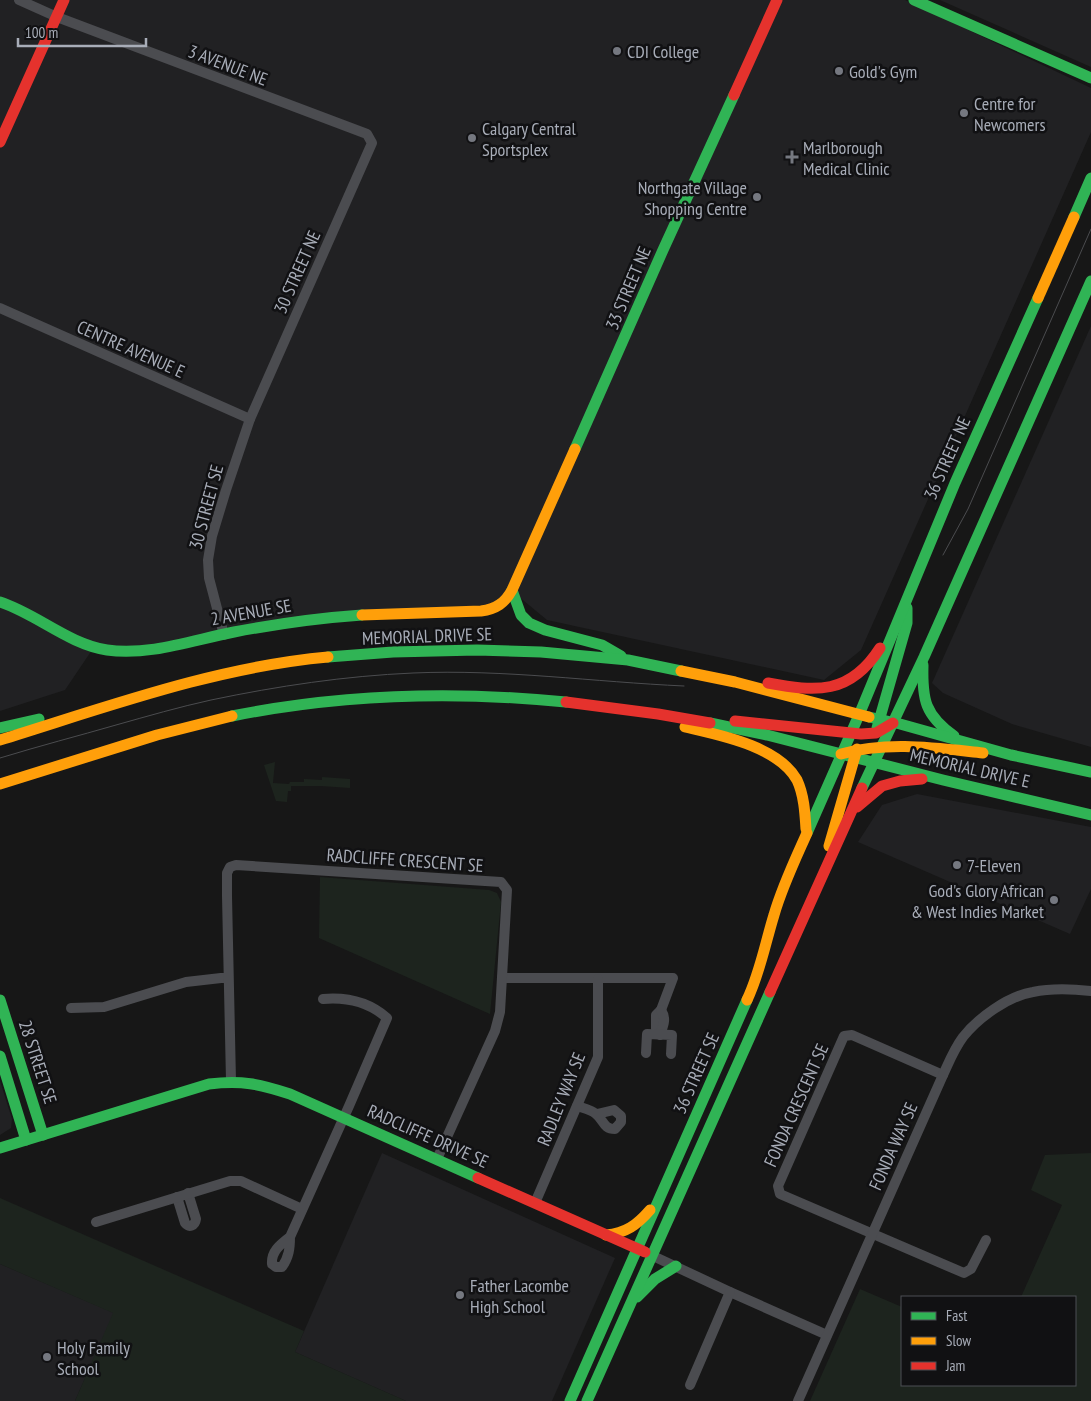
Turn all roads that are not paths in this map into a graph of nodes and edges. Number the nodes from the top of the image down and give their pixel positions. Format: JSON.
{"nodes":[{"id":1,"x":19,"y":0,"type":"edge"},
{"id":2,"x":64,"y":0,"type":"edge"},
{"id":3,"x":777,"y":0,"type":"edge"},
{"id":4,"x":914,"y":0,"type":"edge"},
{"id":5,"x":56,"y":17,"type":"junction"},
{"id":6,"x":1091,"y":78,"type":"edge"},
{"id":7,"x":369,"y":138,"type":"joint"},
{"id":8,"x":0,"y":142,"type":"edge"},
{"id":9,"x":1091,"y":178,"type":"edge"},
{"id":10,"x":1091,"y":281,"type":"edge"},
{"id":11,"x":0,"y":308,"type":"edge"},
{"id":12,"x":250,"y":419,"type":"junction"},
{"id":13,"x":512,"y":590,"type":"junction"},
{"id":14,"x":907,"y":600,"type":"junction"},
{"id":15,"x":0,"y":602,"type":"edge"},
{"id":16,"x":898,"y":620,"type":"junction"},
{"id":17,"x":224,"y":634,"type":"junction"},
{"id":18,"x":924,"y":657,"type":"junction"},
{"id":19,"x":628,"y":660,"type":"junction"},
{"id":20,"x":735,"y":682,"type":"junction"},
{"id":21,"x":652,"y":713,"type":"junction"},
{"id":22,"x":859,"y":715,"type":"junction"},
{"id":23,"x":879,"y":720,"type":"junction"},
{"id":24,"x":56,"y":722,"type":"junction"},
{"id":25,"x":893,"y":722,"type":"junction"},
{"id":26,"x":718,"y":724,"type":"junction"},
{"id":27,"x":0,"y":728,"type":"edge"},
{"id":28,"x":876,"y":733,"type":"junction"},
{"id":29,"x":856,"y":734,"type":"junction"},
{"id":30,"x":0,"y":740,"type":"edge"},
{"id":31,"x":963,"y":741,"type":"junction"},
{"id":32,"x":878,"y":746,"type":"junction"},
{"id":33,"x":856,"y":753,"type":"junction"},
{"id":34,"x":841,"y":754,"type":"junction"},
{"id":35,"x":1011,"y":755,"type":"junction"},
{"id":36,"x":874,"y":763,"type":"junction"},
{"id":37,"x":53,"y":768,"type":"junction"},
{"id":38,"x":1091,"y":772,"type":"edge"},
{"id":39,"x":932,"y":778,"type":"junction"},
{"id":40,"x":0,"y":784,"type":"edge"},
{"id":41,"x":0,"y":794,"type":"edge"},
{"id":42,"x":854,"y":809,"type":"junction"},
{"id":43,"x":1091,"y":815,"type":"edge"},
{"id":44,"x":806,"y":832,"type":"junction"},
{"id":45,"x":827,"y":864,"type":"junction"},
{"id":46,"x":228,"y":978,"type":"junction"},
{"id":47,"x":502,"y":978,"type":"junction"},
{"id":48,"x":598,"y":979,"type":"junction"},
{"id":49,"x":1091,"y":991,"type":"edge"},
{"id":50,"x":323,"y":999,"type":"dead end"},
{"id":51,"x":0,"y":1000,"type":"edge"},
{"id":52,"x":71,"y":1008,"type":"dead end"},
{"id":53,"x":660,"y":1033,"type":"junction"},
{"id":54,"x":646,"y":1053,"type":"dead end"},
{"id":55,"x":671,"y":1054,"type":"dead end"},
{"id":56,"x":0,"y":1056,"type":"edge"},
{"id":57,"x":943,"y":1075,"type":"junction"},
{"id":58,"x":231,"y":1081,"type":"junction"},
{"id":59,"x":577,"y":1106,"type":"junction"},
{"id":60,"x":597,"y":1114,"type":"dead end"},
{"id":61,"x":344,"y":1118,"type":"junction"},
{"id":62,"x":43,"y":1135,"type":"junction"},
{"id":63,"x":26,"y":1140,"type":"junction"},
{"id":64,"x":0,"y":1148,"type":"edge"},
{"id":65,"x":437,"y":1159,"type":"junction"},
{"id":66,"x":188,"y":1193,"type":"junction"},
{"id":67,"x":177,"y":1197,"type":"junction"},
{"id":68,"x":660,"y":1198,"type":"junction"},
{"id":69,"x":535,"y":1203,"type":"junction"},
{"id":70,"x":302,"y":1209,"type":"junction"},
{"id":71,"x":96,"y":1222,"type":"dead end"},
{"id":72,"x":873,"y":1233,"type":"junction"},
{"id":73,"x":606,"y":1235,"type":"junction"},
{"id":74,"x":290,"y":1237,"type":"dead end"},
{"id":75,"x":986,"y":1240,"type":"dead end"},
{"id":76,"x":638,"y":1249,"type":"junction"},
{"id":77,"x":653,"y":1256,"type":"junction"},
{"id":78,"x":676,"y":1266,"type":"junction"},
{"id":79,"x":730,"y":1292,"type":"junction"},
{"id":80,"x":632,"y":1303,"type":"junction"},
{"id":81,"x":827,"y":1335,"type":"junction"},
{"id":82,"x":690,"y":1385,"type":"dead end"},
{"id":83,"x":570,"y":1401,"type":"edge"},
{"id":84,"x":588,"y":1401,"type":"edge"},
{"id":85,"x":798,"y":1401,"type":"edge"}],
"edges":[{"from":1,"to":5,"type":"street","name":"3 AVENUE NE"},
{"from":2,"to":5,"type":"main road"},
{"from":3,"to":13,"type":"main road","name":"33 STREET NE"},
{"from":4,"to":6,"type":"main road"},
{"from":5,"to":7,"type":"street","name":"3 AVENUE NE"},
{"from":5,"to":8,"type":"main road"},
{"from":7,"to":12,"type":"street","name":"30 STREET NE"},
{"from":9,"to":14,"type":"main road","name":"36 STREET NE"},
{"from":10,"to":18,"type":"main road"},
{"from":11,"to":12,"type":"street","name":"CENTRE AVENUE E"},
{"from":12,"to":17,"type":"street","name":"30 STREET SE"},
{"from":13,"to":17,"type":"main road","name":"2 AVENUE SE"},
{"from":13,"to":19,"type":"main road"},
{"from":14,"to":16,"type":"main road","name":"36 STREET NE"},
{"from":14,"to":23,"type":"main road"},
{"from":15,"to":17,"type":"main road","name":"2 AVENUE SE"},
{"from":16,"to":20,"type":"main road"},
{"from":16,"to":22,"type":"main road","name":"36 STREET NE"},
{"from":18,"to":25,"type":"main road"},
{"from":18,"to":31,"type":"main road"},
{"from":19,"to":20,"type":"main road","name":"MEMORIAL DRIVE SE"},
{"from":19,"to":24,"type":"main road","name":"MEMORIAL DRIVE SE"},
{"from":20,"to":22,"type":"main road","name":"MEMORIAL DRIVE SE"},
{"from":21,"to":26,"type":"main road"},
{"from":21,"to":37,"type":"main road"},
{"from":21,"to":44,"type":"main road"},
{"from":22,"to":23,"type":"main road","name":"MEMORIAL DRIVE E"},
{"from":22,"to":29,"type":"main road"},
{"from":23,"to":25,"type":"main road","name":"MEMORIAL DRIVE E"},
{"from":23,"to":28,"type":"main road"},
{"from":24,"to":27,"type":"main road"},
{"from":24,"to":30,"type":"main road","name":"MEMORIAL DRIVE SE"},
{"from":25,"to":28,"type":"main road"},
{"from":25,"to":31,"type":"main road","name":"MEMORIAL DRIVE E"},
{"from":25,"to":32,"type":"main road"},
{"from":26,"to":29,"type":"main road"},
{"from":26,"to":34,"type":"main road"},
{"from":28,"to":29,"type":"main road"},
{"from":28,"to":32,"type":"main road"},
{"from":29,"to":33,"type":"main road"},
{"from":29,"to":34,"type":"main road"},
{"from":31,"to":35,"type":"main road","name":"MEMORIAL DRIVE E"},
{"from":32,"to":33,"type":"main road"},
{"from":32,"to":35,"type":"main road"},
{"from":32,"to":36,"type":"main road"},
{"from":33,"to":34,"type":"main road","name":"MEMORIAL DRIVE E"},
{"from":33,"to":36,"type":"main road","name":"MEMORIAL DRIVE E"},
{"from":33,"to":45,"type":"main road"},
{"from":34,"to":44,"type":"main road","name":"36 STREET SE"},
{"from":35,"to":38,"type":"main road","name":"MEMORIAL DRIVE E"},
{"from":36,"to":39,"type":"main road","name":"MEMORIAL DRIVE E"},
{"from":36,"to":42,"type":"main road","name":"36 STREET SE"},
{"from":37,"to":40,"type":"main road"},
{"from":37,"to":41,"type":"main road"},
{"from":39,"to":42,"type":"main road"},
{"from":39,"to":43,"type":"main road","name":"MEMORIAL DRIVE E"},
{"from":42,"to":45,"type":"main road","name":"36 STREET SE"},
{"from":44,"to":68,"type":"main road","name":"36 STREET SE"},
{"from":45,"to":77,"type":"main road","name":"36 STREET SE"},
{"from":46,"to":47,"type":"street","name":"RADCLIFFE CRESCENT SE"},
{"from":46,"to":52,"type":"street"},
{"from":46,"to":58,"type":"street","name":"RADCLIFFE CRESCENT SE"},
{"from":47,"to":48,"type":"street"},
{"from":47,"to":65,"type":"street","name":"RADCLIFFE CRESCENT SE"},
{"from":48,"to":53,"type":"street"},
{"from":48,"to":59,"type":"street","name":"RADLEY WAY SE"},
{"from":49,"to":57,"type":"street","name":"FONDA WAY SE"},
{"from":50,"to":61,"type":"street"},
{"from":51,"to":62,"type":"main road","name":"28 STREET SE"},
{"from":53,"to":54,"type":"street"},
{"from":53,"to":55,"type":"street"},
{"from":56,"to":63,"type":"main road","name":"28 STREET SE"},
{"from":57,"to":72,"type":"street","name":"FONDA WAY SE"},
{"from":57,"to":72,"type":"street","name":"FONDA CRESCENT SE"},
{"from":58,"to":61,"type":"main road","name":"RADCLIFFE DRIVE SE"},
{"from":58,"to":62,"type":"main road","name":"RADCLIFFE DRIVE SE"},
{"from":59,"to":60,"type":"street"},
{"from":59,"to":69,"type":"street","name":"RADLEY WAY SE"},
{"from":61,"to":65,"type":"main road","name":"RADCLIFFE DRIVE SE"},
{"from":61,"to":70,"type":"street"},
{"from":62,"to":63,"type":"main road","name":"RADCLIFFE DRIVE SE"},
{"from":63,"to":64,"type":"main road","name":"RADCLIFFE DRIVE SE"},
{"from":65,"to":69,"type":"main road","name":"RADCLIFFE DRIVE SE"},
{"from":66,"to":67,"type":"street"},
{"from":66,"to":67,"type":"street"},
{"from":66,"to":70,"type":"street"},
{"from":67,"to":71,"type":"street"},
{"from":68,"to":73,"type":"main road"},
{"from":68,"to":76,"type":"main road","name":"36 STREET SE"},
{"from":69,"to":73,"type":"main road","name":"RADCLIFFE DRIVE SE"},
{"from":70,"to":74,"type":"street"},
{"from":72,"to":75,"type":"street"},
{"from":72,"to":81,"type":"street","name":"FONDA WAY SE"},
{"from":73,"to":76,"type":"main road","name":"RADCLIFFE DRIVE SE"},
{"from":76,"to":77,"type":"main road","name":"RADCLIFFE DRIVE SE"},
{"from":76,"to":83,"type":"main road","name":"36 STREET SE"},
{"from":77,"to":78,"type":"street","name":"RADCLIFFE DRIVE SE"},
{"from":77,"to":80,"type":"main road","name":"36 STREET SE"},
{"from":78,"to":79,"type":"street","name":"RADCLIFFE DRIVE SE"},
{"from":78,"to":80,"type":"main road"},
{"from":79,"to":81,"type":"street","name":"RADCLIFFE DRIVE SE"},
{"from":79,"to":82,"type":"street"},
{"from":80,"to":84,"type":"main road","name":"36 STREET SE"},
{"from":81,"to":85,"type":"street","name":"FONDA WAY SE"}]}
